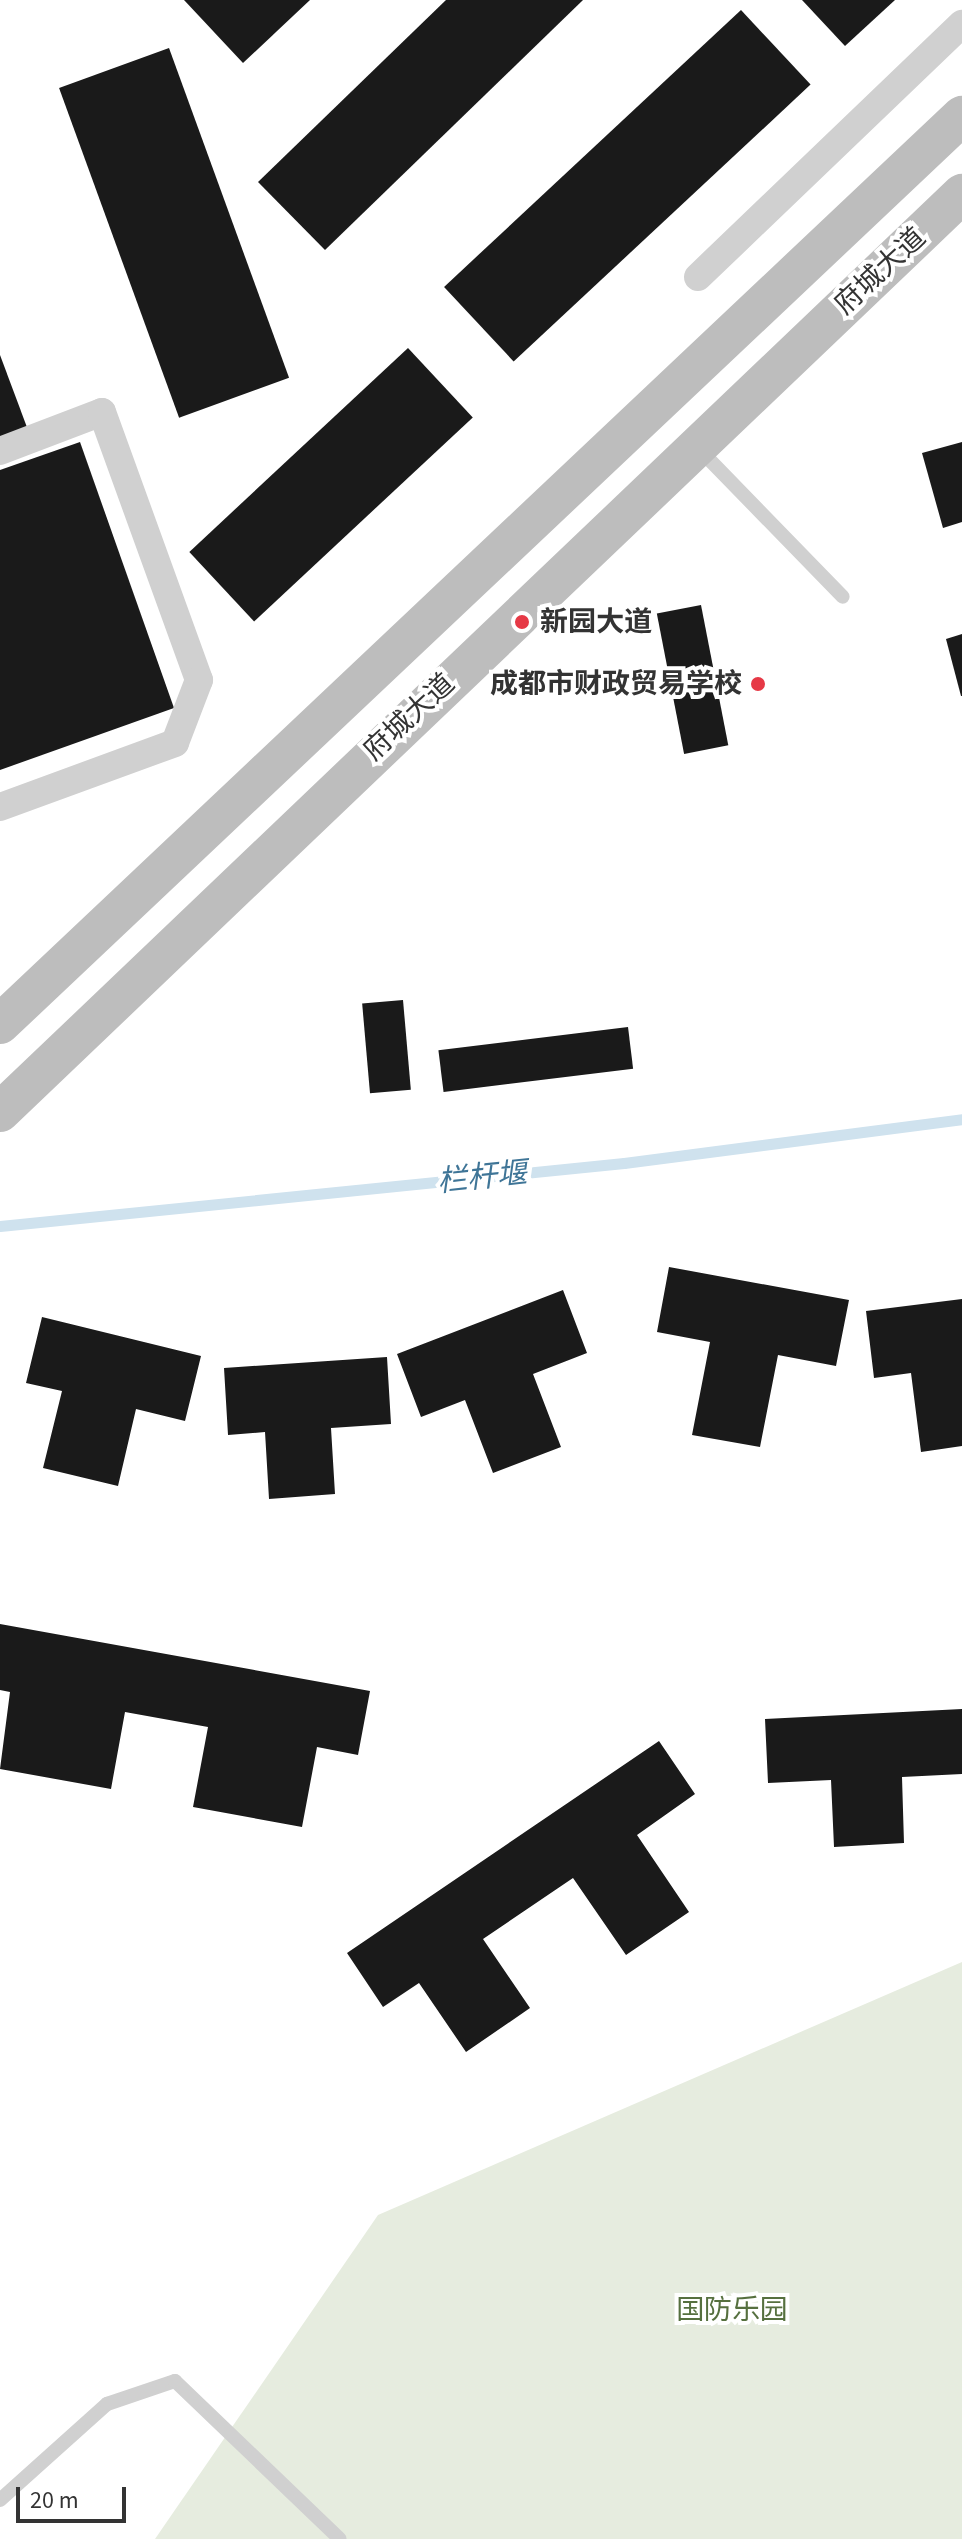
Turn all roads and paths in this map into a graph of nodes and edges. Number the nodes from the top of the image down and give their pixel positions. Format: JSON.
{"nodes":[{"id":1,"x":962,"y":24,"type":"edge"},
{"id":2,"x":962,"y":116,"type":"edge"},
{"id":3,"x":962,"y":194,"type":"edge"},
{"id":4,"x":698,"y":277,"type":"dead end"},
{"id":5,"x":696,"y":446,"type":"junction"},
{"id":6,"x":0,"y":451,"type":"edge"},
{"id":7,"x":843,"y":597,"type":"dead end"},
{"id":8,"x":0,"y":807,"type":"edge"},
{"id":9,"x":0,"y":1024,"type":"edge"},
{"id":10,"x":0,"y":1112,"type":"edge"},
{"id":11,"x":0,"y":2500,"type":"edge"},
{"id":12,"x":340,"y":2539,"type":"edge"}],
"edges":[{"from":1,"to":4,"type":"street"},
{"from":2,"to":9,"type":"main road","name":"府城大道"},
{"from":3,"to":5,"type":"main road","name":"府城大道"},
{"from":5,"to":7,"type":"lane"},
{"from":5,"to":10,"type":"main road","name":"府城大道"},
{"from":6,"to":8,"type":"street"},
{"from":11,"to":12,"type":"lane"}]}
